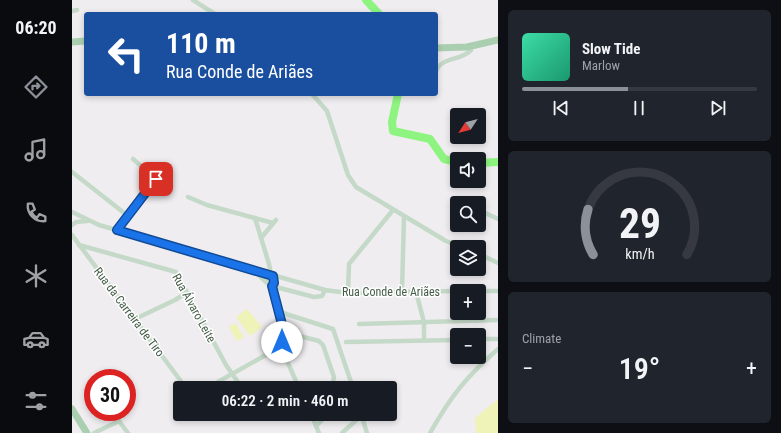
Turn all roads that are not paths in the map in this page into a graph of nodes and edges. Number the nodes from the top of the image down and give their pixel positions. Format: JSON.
{"nodes":[{"id":1,"x":193,"y":0,"type":"edge"},
{"id":2,"x":212,"y":12,"type":"edge"},
{"id":3,"x":498,"y":40,"type":"edge"},
{"id":4,"x":84,"y":42,"type":"edge"},
{"id":5,"x":72,"y":43,"type":"edge"},
{"id":6,"x":498,"y":44,"type":"edge"},
{"id":7,"x":438,"y":48,"type":"edge"},
{"id":8,"x":471,"y":50,"type":"junction"},
{"id":9,"x":438,"y":51,"type":"edge"},
{"id":10,"x":438,"y":68,"type":"edge"},
{"id":11,"x":314,"y":96,"type":"edge"},
{"id":12,"x":133,"y":159,"type":"dead end"},
{"id":13,"x":72,"y":172,"type":"edge"},
{"id":14,"x":188,"y":197,"type":"dead end"},
{"id":15,"x":393,"y":210,"type":"junction"},
{"id":16,"x":72,"y":212,"type":"edge"},
{"id":17,"x":486,"y":213,"type":"edge"},
{"id":18,"x":128,"y":216,"type":"junction"},
{"id":19,"x":404,"y":216,"type":"junction"},
{"id":20,"x":255,"y":218,"type":"junction"},
{"id":21,"x":498,"y":219,"type":"edge"},
{"id":22,"x":89,"y":222,"type":"junction"},
{"id":23,"x":72,"y":225,"type":"edge"},
{"id":24,"x":117,"y":230,"type":"junction"},
{"id":25,"x":72,"y":235,"type":"edge"},
{"id":26,"x":261,"y":238,"type":"junction"},
{"id":27,"x":450,"y":242,"type":"edge"},
{"id":28,"x":79,"y":245,"type":"junction"},
{"id":29,"x":486,"y":257,"type":"edge"},
{"id":30,"x":498,"y":263,"type":"edge"},
{"id":31,"x":249,"y":268,"type":"junction"},
{"id":32,"x":271,"y":275,"type":"junction"},
{"id":33,"x":280,"y":278,"type":"junction"},
{"id":34,"x":266,"y":282,"type":"junction"},
{"id":35,"x":273,"y":285,"type":"junction"},
{"id":36,"x":325,"y":290,"type":"junction"},
{"id":37,"x":450,"y":291,"type":"edge"},
{"id":38,"x":486,"y":291,"type":"edge"},
{"id":39,"x":498,"y":291,"type":"edge"},
{"id":40,"x":402,"y":292,"type":"junction"},
{"id":41,"x":416,"y":292,"type":"junction"},
{"id":42,"x":186,"y":293,"type":"junction"},
{"id":43,"x":348,"y":293,"type":"junction"},
{"id":44,"x":280,"y":312,"type":"junction"},
{"id":45,"x":135,"y":319,"type":"junction"},
{"id":46,"x":498,"y":320,"type":"edge"},
{"id":47,"x":424,"y":322,"type":"junction"},
{"id":48,"x":359,"y":324,"type":"dead end"},
{"id":49,"x":284,"y":332,"type":"junction"},
{"id":50,"x":498,"y":339,"type":"edge"},
{"id":51,"x":424,"y":340,"type":"junction"},
{"id":52,"x":450,"y":340,"type":"edge"},
{"id":53,"x":486,"y":340,"type":"edge"},
{"id":54,"x":346,"y":342,"type":"dead end"},
{"id":55,"x":280,"y":345,"type":"junction"},
{"id":56,"x":498,"y":348,"type":"edge"},
{"id":57,"x":232,"y":374,"type":"junction"},
{"id":58,"x":181,"y":381,"type":"edge"},
{"id":59,"x":220,"y":381,"type":"edge"},
{"id":60,"x":237,"y":381,"type":"edge"},
{"id":61,"x":296,"y":381,"type":"edge"},
{"id":62,"x":333,"y":381,"type":"edge"},
{"id":63,"x":351,"y":381,"type":"edge"},
{"id":64,"x":72,"y":409,"type":"edge"},
{"id":65,"x":314,"y":421,"type":"edge"},
{"id":66,"x":321,"y":421,"type":"edge"},
{"id":67,"x":355,"y":421,"type":"edge"},
{"id":68,"x":364,"y":421,"type":"edge"},
{"id":69,"x":316,"y":426,"type":"junction"},
{"id":70,"x":87,"y":433,"type":"edge"},
{"id":71,"x":94,"y":433,"type":"edge"},
{"id":72,"x":128,"y":433,"type":"edge"},
{"id":73,"x":319,"y":433,"type":"edge"},
{"id":74,"x":342,"y":433,"type":"edge"},
{"id":75,"x":367,"y":433,"type":"edge"},
{"id":76,"x":430,"y":433,"type":"edge"}],
"edges":[{"from":1,"to":2,"type":"street"},
{"from":3,"to":7,"type":"main road"},
{"from":4,"to":5,"type":"main road"},
{"from":6,"to":8,"type":"main road"},
{"from":8,"to":9,"type":"main road"},
{"from":8,"to":10,"type":"street"},
{"from":11,"to":15,"type":"street"},
{"from":12,"to":18,"type":"street"},
{"from":13,"to":18,"type":"street"},
{"from":14,"to":20,"type":"street"},
{"from":15,"to":19,"type":"street"},
{"from":15,"to":43,"type":"street"},
{"from":16,"to":22,"type":"street","name":"Rua Conde de Ariães"},
{"from":17,"to":21,"type":"street"},
{"from":18,"to":24,"type":"street"},
{"from":19,"to":27,"type":"street"},
{"from":19,"to":40,"type":"street"},
{"from":20,"to":26,"type":"street"},
{"from":20,"to":26,"type":"street"},
{"from":22,"to":23,"type":"street"},
{"from":22,"to":24,"type":"street","name":"Rua Conde de Ariães"},
{"from":24,"to":31,"type":"street","name":"Rua Conde de Ariães"},
{"from":25,"to":28,"type":"street","name":"Rua da Carreira de Tiro"},
{"from":26,"to":32,"type":"street"},
{"from":28,"to":42,"type":"street","name":"Rua Álvaro Leite"},
{"from":28,"to":45,"type":"street","name":"Rua da Carreira de Tiro"},
{"from":29,"to":30,"type":"street"},
{"from":31,"to":32,"type":"street","name":"Rua Conde de Ariães"},
{"from":31,"to":34,"type":"street"},
{"from":32,"to":33,"type":"street","name":"Rua Conde de Ariães"},
{"from":32,"to":34,"type":"street"},
{"from":32,"to":35,"type":"street"},
{"from":33,"to":35,"type":"street"},
{"from":33,"to":36,"type":"street","name":"Rua Conde de Ariães"},
{"from":34,"to":35,"type":"street"},
{"from":35,"to":36,"type":"street","name":"Rua Conde de Ariães"},
{"from":35,"to":44,"type":"street"},
{"from":36,"to":43,"type":"street","name":"Rua Conde de Ariães"},
{"from":37,"to":41,"type":"street","name":"Rua Conde de Ariães"},
{"from":38,"to":39,"type":"street"},
{"from":40,"to":41,"type":"street","name":"Rua Conde de Ariães"},
{"from":40,"to":43,"type":"street","name":"Rua Conde de Ariães"},
{"from":41,"to":47,"type":"street"},
{"from":42,"to":45,"type":"street"},
{"from":42,"to":57,"type":"street","name":"Rua Álvaro Leite"},
{"from":44,"to":49,"type":"street"},
{"from":44,"to":63,"type":"street"},
{"from":45,"to":58,"type":"street","name":"Rua da Carreira de Tiro"},
{"from":46,"to":47,"type":"street"},
{"from":47,"to":48,"type":"street"},
{"from":47,"to":51,"type":"street"},
{"from":49,"to":55,"type":"street"},
{"from":49,"to":62,"type":"street"},
{"from":50,"to":53,"type":"street"},
{"from":51,"to":52,"type":"street"},
{"from":51,"to":54,"type":"street"},
{"from":55,"to":57,"type":"street"},
{"from":55,"to":61,"type":"street"},
{"from":56,"to":76,"type":"street"},
{"from":57,"to":59,"type":"street"},
{"from":57,"to":60,"type":"street","name":"Rua Álvaro Leite"},
{"from":64,"to":70,"type":"main road"},
{"from":65,"to":69,"type":"street"},
{"from":66,"to":69,"type":"street"},
{"from":67,"to":74,"type":"street"},
{"from":68,"to":75,"type":"street"},
{"from":69,"to":73,"type":"street"},
{"from":71,"to":72,"type":"street"}]}
